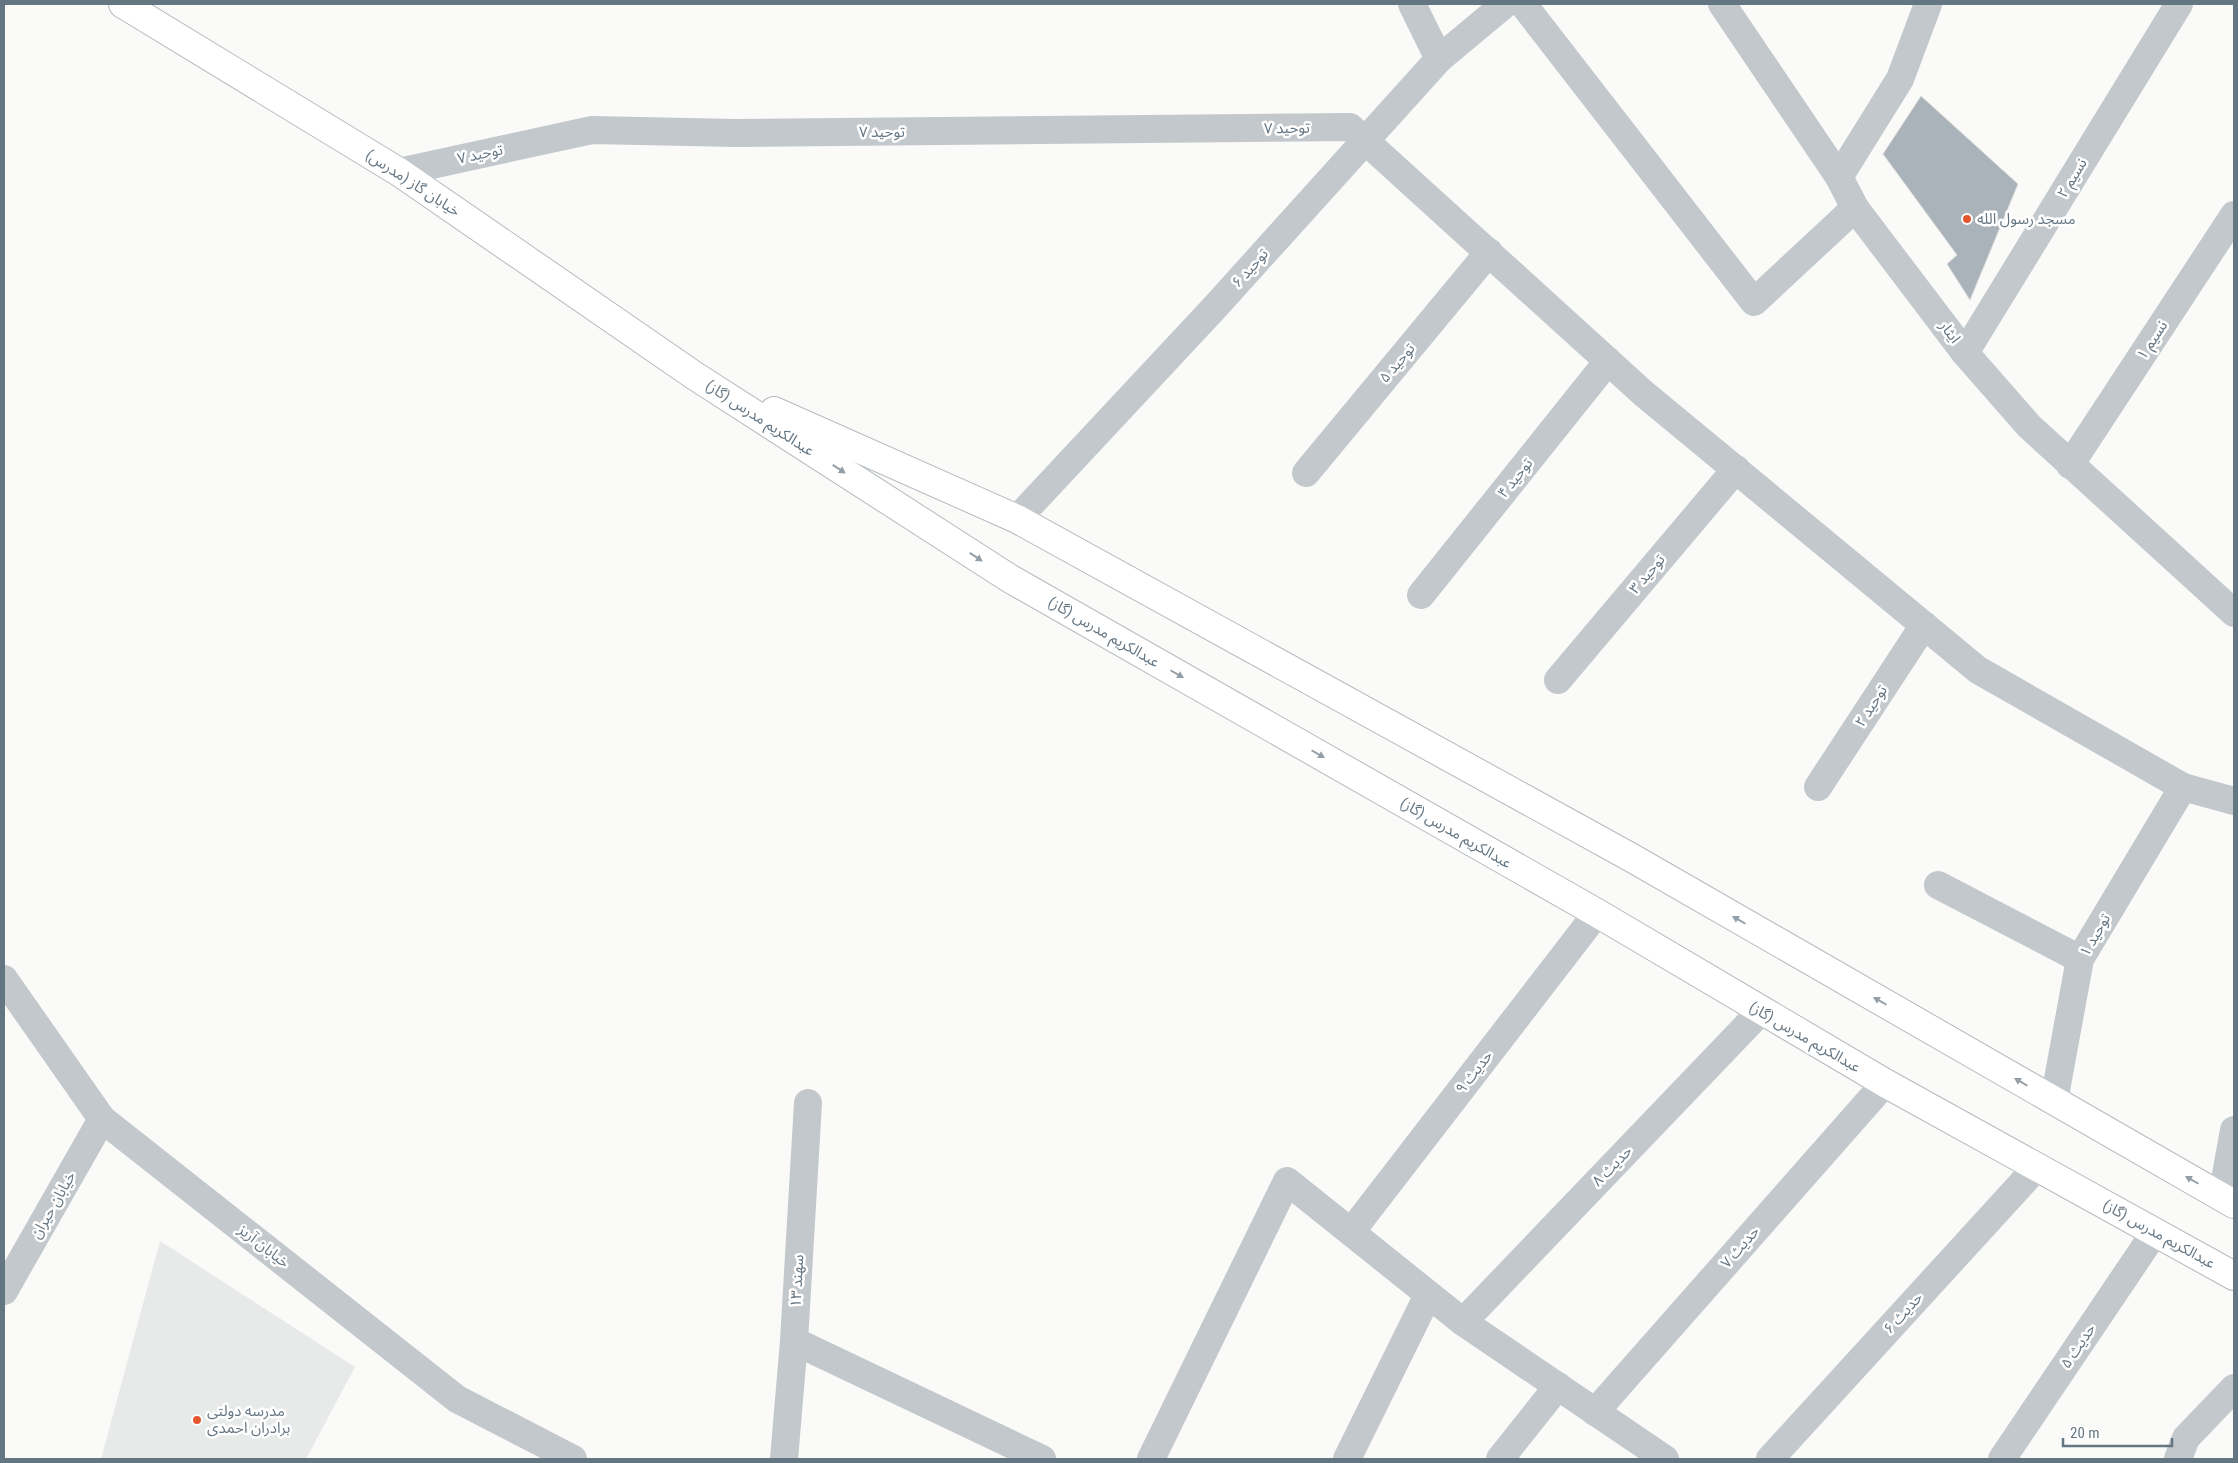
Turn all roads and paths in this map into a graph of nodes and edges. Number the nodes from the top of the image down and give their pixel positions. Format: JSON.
{"nodes":[{"id":1,"x":123,"y":4,"type":"edge"},
{"id":2,"x":1412,"y":4,"type":"edge"},
{"id":3,"x":1505,"y":4,"type":"edge"},
{"id":4,"x":1523,"y":4,"type":"edge"},
{"id":5,"x":1722,"y":4,"type":"edge"},
{"id":6,"x":1928,"y":4,"type":"edge"},
{"id":7,"x":2179,"y":4,"type":"edge"},
{"id":8,"x":1439,"y":59,"type":"junction"},
{"id":9,"x":1365,"y":140,"type":"junction"},
{"id":10,"x":399,"y":172,"type":"junction"},
{"id":11,"x":1839,"y":177,"type":"junction"},
{"id":12,"x":1855,"y":208,"type":"junction"},
{"id":13,"x":2234,"y":215,"type":"edge"},
{"id":14,"x":1489,"y":252,"type":"junction"},
{"id":15,"x":1966,"y":353,"type":"junction"},
{"id":16,"x":1608,"y":361,"type":"junction"},
{"id":17,"x":695,"y":376,"type":"junction"},
{"id":18,"x":2070,"y":465,"type":"junction"},
{"id":19,"x":1736,"y":469,"type":"junction"},
{"id":20,"x":1306,"y":473,"type":"dead end"},
{"id":21,"x":1017,"y":519,"type":"junction"},
{"id":22,"x":1421,"y":595,"type":"dead end"},
{"id":23,"x":2234,"y":613,"type":"edge"},
{"id":24,"x":1924,"y":625,"type":"junction"},
{"id":25,"x":1558,"y":680,"type":"dead end"},
{"id":26,"x":1818,"y":787,"type":"dead end"},
{"id":27,"x":2183,"y":787,"type":"junction"},
{"id":28,"x":2234,"y":800,"type":"edge"},
{"id":29,"x":1938,"y":886,"type":"dead end"},
{"id":30,"x":1597,"y":913,"type":"junction"},
{"id":31,"x":2080,"y":959,"type":"junction"},
{"id":32,"x":4,"y":978,"type":"edge"},
{"id":33,"x":1761,"y":1011,"type":"junction"},
{"id":34,"x":1885,"y":1083,"type":"junction"},
{"id":35,"x":2054,"y":1101,"type":"junction"},
{"id":36,"x":808,"y":1103,"type":"dead end"},
{"id":37,"x":102,"y":1119,"type":"junction"},
{"id":38,"x":2234,"y":1130,"type":"edge"},
{"id":39,"x":2037,"y":1167,"type":"junction"},
{"id":40,"x":2228,"y":1201,"type":"edge"},
{"id":41,"x":1350,"y":1232,"type":"junction"},
{"id":42,"x":2155,"y":1232,"type":"junction"},
{"id":43,"x":2234,"y":1276,"type":"edge"},
{"id":44,"x":4,"y":1291,"type":"edge"},
{"id":45,"x":1428,"y":1294,"type":"junction"},
{"id":46,"x":1463,"y":1322,"type":"junction"},
{"id":47,"x":794,"y":1341,"type":"junction"},
{"id":48,"x":1558,"y":1386,"type":"junction"},
{"id":49,"x":2234,"y":1388,"type":"edge"},
{"id":50,"x":1595,"y":1412,"type":"junction"},
{"id":51,"x":574,"y":1459,"type":"edge"},
{"id":52,"x":784,"y":1459,"type":"edge"},
{"id":53,"x":1042,"y":1459,"type":"edge"},
{"id":54,"x":1151,"y":1459,"type":"edge"},
{"id":55,"x":1347,"y":1459,"type":"edge"},
{"id":56,"x":1500,"y":1459,"type":"edge"},
{"id":57,"x":1666,"y":1459,"type":"edge"},
{"id":58,"x":1770,"y":1459,"type":"edge"},
{"id":59,"x":2002,"y":1459,"type":"edge"},
{"id":60,"x":2178,"y":1459,"type":"edge"}],
"edges":[{"from":1,"to":10,"type":"street","name":"خیابان گاز (مدرس)"},
{"from":2,"to":8,"type":"street"},
{"from":3,"to":8,"type":"street","name":"توحید ۶"},
{"from":4,"to":12,"type":"street"},
{"from":5,"to":11,"type":"street","name":"ایثار"},
{"from":6,"to":11,"type":"street"},
{"from":7,"to":15,"type":"street","name":"نسیم ۲"},
{"from":8,"to":9,"type":"street","name":"توحید ۶"},
{"from":9,"to":10,"type":"street","name":"توحید ۷"},
{"from":9,"to":14,"type":"street","name":"توحید ۷"},
{"from":9,"to":21,"type":"street","name":"توحید ۶"},
{"from":10,"to":17,"type":"street","name":"خیابان گاز (مدرس)"},
{"from":11,"to":12,"type":"street","name":"ایثار"},
{"from":12,"to":15,"type":"street","name":"ایثار"},
{"from":13,"to":18,"type":"street","name":"نسیم ۱"},
{"from":14,"to":16,"type":"street","name":"توحید ۷"},
{"from":14,"to":20,"type":"street","name":"توحید ۵"},
{"from":15,"to":18,"type":"street","name":"ایثار"},
{"from":16,"to":19,"type":"street","name":"توحید ۷"},
{"from":16,"to":22,"type":"street","name":"توحید ۴"},
{"from":17,"to":21,"type":"street","name":"عبدالکریم مدرس (گاز)"},
{"from":17,"to":30,"type":"street","name":"عبدالکریم مدرس (گاز)","one_way":true},
{"from":18,"to":23,"type":"street","name":"ایثار"},
{"from":19,"to":24,"type":"street","name":"توحید ۷"},
{"from":19,"to":25,"type":"street","name":"توحید ۳"},
{"from":35,"to":21,"type":"street","name":"عبدالکریم مدرس (گاز)","one_way":true},
{"from":24,"to":26,"type":"street","name":"توحید ۲"},
{"from":24,"to":27,"type":"street","name":"توحید ۷"},
{"from":27,"to":28,"type":"street","name":"توحید ۷"},
{"from":27,"to":31,"type":"street","name":"توحید ۱"},
{"from":29,"to":31,"type":"street"},
{"from":30,"to":33,"type":"street","name":"عبدالکریم مدرس (گاز)"},
{"from":30,"to":41,"type":"street","name":"حدیث ۹"},
{"from":31,"to":35,"type":"street","name":"توحید ۱"},
{"from":32,"to":37,"type":"street","name":"خیابان آریز"},
{"from":33,"to":34,"type":"street","name":"عبدالکریم مدرس (گاز)"},
{"from":33,"to":46,"type":"street","name":"حدیث ۸"},
{"from":34,"to":39,"type":"street","name":"عبدالکریم مدرس (گاز)"},
{"from":34,"to":50,"type":"street","name":"حدیث ۷"},
{"from":40,"to":35,"type":"street","name":"عبدالکریم مدرس (گاز)","one_way":true},
{"from":36,"to":47,"type":"street","name":"سهند ۱۳"},
{"from":37,"to":44,"type":"street","name":"خیابان حیران"},
{"from":37,"to":51,"type":"street","name":"خیابان آریز"},
{"from":38,"to":40,"type":"street"},
{"from":39,"to":42,"type":"street","name":"عبدالکریم مدرس (گاز)"},
{"from":39,"to":58,"type":"street","name":"حدیث ۶"},
{"from":41,"to":45,"type":"street"},
{"from":41,"to":54,"type":"street"},
{"from":42,"to":43,"type":"street","name":"عبدالکریم مدرس (گاز)"},
{"from":42,"to":59,"type":"street","name":"حدیث ۵"},
{"from":45,"to":46,"type":"street"},
{"from":45,"to":55,"type":"street"},
{"from":46,"to":48,"type":"street"},
{"from":47,"to":52,"type":"street","name":"سهند ۱۳"},
{"from":47,"to":53,"type":"street"},
{"from":48,"to":50,"type":"street"},
{"from":48,"to":56,"type":"street"},
{"from":49,"to":60,"type":"street"},
{"from":50,"to":57,"type":"street"}]}
